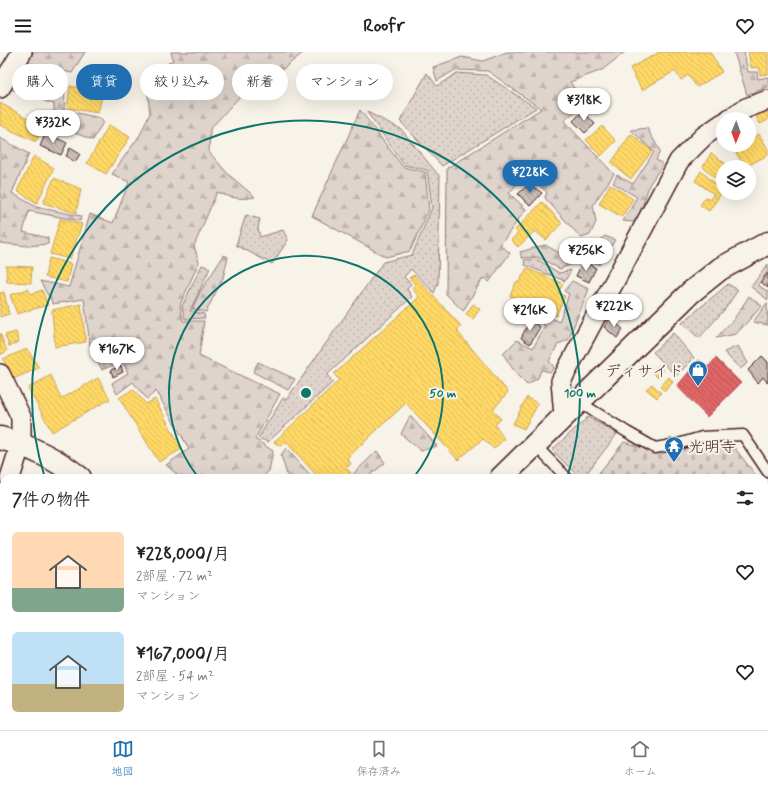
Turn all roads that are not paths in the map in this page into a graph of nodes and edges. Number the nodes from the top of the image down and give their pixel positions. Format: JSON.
{"nodes":[{"id":1,"x":22,"y":52,"type":"edge"},
{"id":2,"x":0,"y":88,"type":"edge"},
{"id":3,"x":768,"y":100,"type":"edge"},
{"id":4,"x":740,"y":112,"type":"edge"},
{"id":5,"x":716,"y":128,"type":"edge"},
{"id":6,"x":768,"y":243,"type":"edge"},
{"id":7,"x":0,"y":374,"type":"edge"},
{"id":8,"x":572,"y":409,"type":"junction"},
{"id":9,"x":0,"y":438,"type":"edge"},
{"id":10,"x":21,"y":443,"type":"junction"},
{"id":11,"x":534,"y":444,"type":"junction"},
{"id":12,"x":768,"y":472,"type":"edge"},
{"id":13,"x":11,"y":474,"type":"edge"},
{"id":14,"x":73,"y":474,"type":"edge"},
{"id":15,"x":505,"y":474,"type":"edge"},
{"id":16,"x":564,"y":474,"type":"edge"}],
"edges":[{"from":1,"to":2,"type":"street"},
{"from":3,"to":4,"type":"street"},
{"from":5,"to":8,"type":"street"},
{"from":6,"to":8,"type":"street"},
{"from":7,"to":10,"type":"street"},
{"from":8,"to":11,"type":"street"},
{"from":8,"to":12,"type":"lane"},
{"from":9,"to":10,"type":"street"},
{"from":10,"to":13,"type":"street"},
{"from":10,"to":14,"type":"street"},
{"from":11,"to":15,"type":"street"},
{"from":11,"to":16,"type":"lane"}]}
